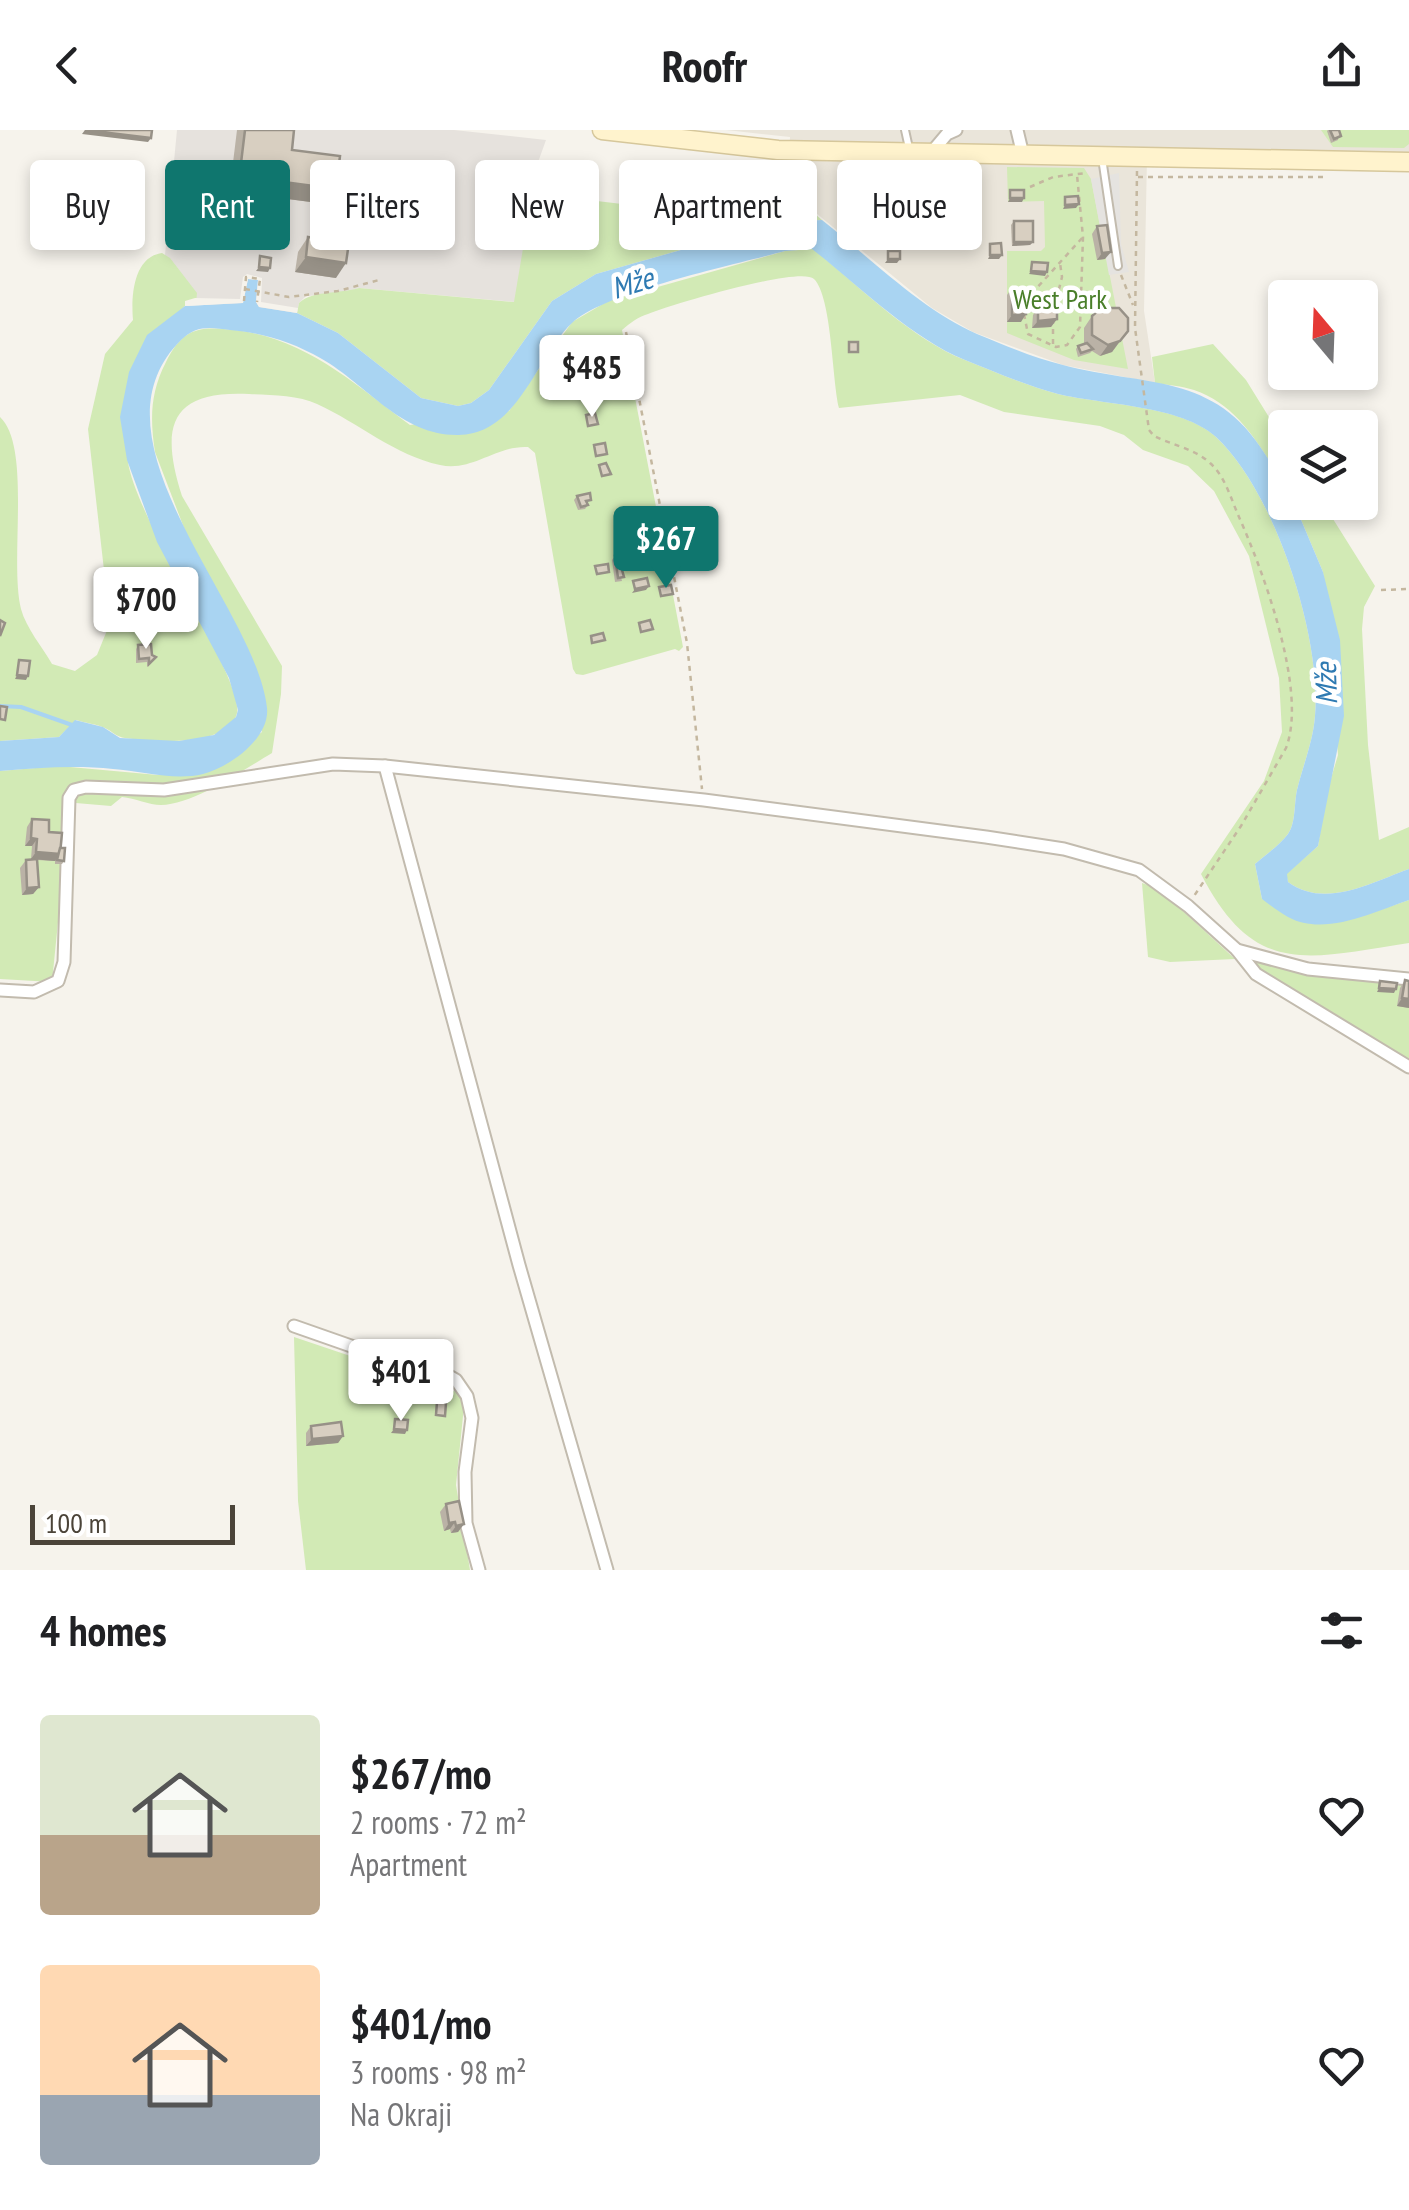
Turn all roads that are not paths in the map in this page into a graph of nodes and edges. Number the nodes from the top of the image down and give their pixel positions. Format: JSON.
{"nodes":[{"id":1,"x":602,"y":130,"type":"edge"},
{"id":2,"x":905,"y":130,"type":"edge"},
{"id":3,"x":956,"y":130,"type":"edge"},
{"id":4,"x":1017,"y":130,"type":"edge"},
{"id":5,"x":628,"y":132,"type":"edge"},
{"id":6,"x":910,"y":153,"type":"junction"},
{"id":7,"x":931,"y":153,"type":"junction"},
{"id":8,"x":1022,"y":155,"type":"junction"},
{"id":9,"x":1102,"y":156,"type":"junction"},
{"id":10,"x":1409,"y":162,"type":"edge"},
{"id":11,"x":1118,"y":266,"type":"road end"},
{"id":12,"x":385,"y":766,"type":"junction"},
{"id":13,"x":1237,"y":950,"type":"junction"},
{"id":14,"x":1409,"y":978,"type":"edge"},
{"id":15,"x":0,"y":990,"type":"edge"},
{"id":16,"x":1409,"y":1068,"type":"edge"},
{"id":17,"x":294,"y":1326,"type":"dead end"},
{"id":18,"x":479,"y":1570,"type":"edge"},
{"id":19,"x":607,"y":1570,"type":"edge"}],
"edges":[{"from":1,"to":5,"type":"street"},
{"from":2,"to":6,"type":"lane"},
{"from":3,"to":7,"type":"street"},
{"from":4,"to":8,"type":"street"},
{"from":5,"to":6,"type":"street"},
{"from":6,"to":7,"type":"street"},
{"from":7,"to":8,"type":"street"},
{"from":8,"to":9,"type":"street"},
{"from":9,"to":10,"type":"street"},
{"from":9,"to":11,"type":"lane"},
{"from":12,"to":13,"type":"street"},
{"from":12,"to":15,"type":"street"},
{"from":12,"to":19,"type":"street"},
{"from":13,"to":14,"type":"street"},
{"from":13,"to":16,"type":"street"},
{"from":17,"to":18,"type":"street"}]}
